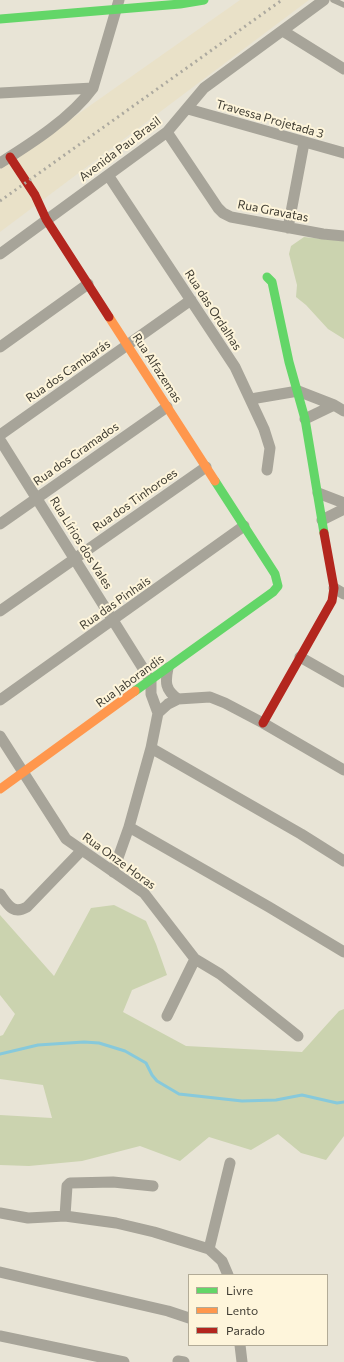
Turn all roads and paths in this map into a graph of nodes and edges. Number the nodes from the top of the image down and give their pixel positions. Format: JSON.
{"nodes":[{"id":1,"x":204,"y":0,"type":"edge"},
{"id":2,"x":324,"y":0,"type":"edge"},
{"id":3,"x":333,"y":0,"type":"edge"},
{"id":4,"x":117,"y":5,"type":"edge"},
{"id":5,"x":344,"y":5,"type":"edge"},
{"id":6,"x":0,"y":19,"type":"edge"},
{"id":7,"x":283,"y":31,"type":"junction"},
{"id":8,"x":344,"y":68,"type":"edge"},
{"id":9,"x":94,"y":88,"type":"junction"},
{"id":10,"x":0,"y":93,"type":"edge"},
{"id":11,"x":188,"y":109,"type":"junction"},
{"id":12,"x":168,"y":132,"type":"junction"},
{"id":13,"x":304,"y":143,"type":"junction"},
{"id":14,"x":344,"y":153,"type":"edge"},
{"id":15,"x":10,"y":157,"type":"junction"},
{"id":16,"x":0,"y":163,"type":"edge"},
{"id":17,"x":108,"y":175,"type":"junction"},
{"id":18,"x":46,"y":219,"type":"junction"},
{"id":19,"x":288,"y":228,"type":"junction"},
{"id":20,"x":344,"y":236,"type":"edge"},
{"id":21,"x":0,"y":254,"type":"edge"},
{"id":22,"x":267,"y":277,"type":"dead end"},
{"id":23,"x":88,"y":284,"type":"junction"},
{"id":24,"x":191,"y":300,"type":"junction"},
{"id":25,"x":127,"y":345,"type":"junction"},
{"id":26,"x":0,"y":347,"type":"edge"},
{"id":27,"x":298,"y":391,"type":"junction"},
{"id":28,"x":251,"y":399,"type":"junction"},
{"id":29,"x":334,"y":405,"type":"junction"},
{"id":30,"x":167,"y":407,"type":"junction"},
{"id":31,"x":344,"y":411,"type":"edge"},
{"id":32,"x":304,"y":419,"type":"junction"},
{"id":33,"x":0,"y":435,"type":"edge"},
{"id":34,"x":0,"y":440,"type":"edge"},
{"id":35,"x":206,"y":466,"type":"junction"},
{"id":36,"x":267,"y":470,"type":"dead end"},
{"id":37,"x":318,"y":493,"type":"junction"},
{"id":38,"x":37,"y":498,"type":"junction"},
{"id":39,"x":344,"y":503,"type":"edge"},
{"id":40,"x":344,"y":509,"type":"edge"},
{"id":41,"x":322,"y":520,"type":"junction"},
{"id":42,"x":0,"y":524,"type":"edge"},
{"id":43,"x":244,"y":526,"type":"junction"},
{"id":44,"x":75,"y":558,"type":"junction"},
{"id":45,"x":339,"y":591,"type":"edge"},
{"id":46,"x":273,"y":592,"type":"joint"},
{"id":47,"x":0,"y":611,"type":"edge"},
{"id":48,"x":113,"y":620,"type":"junction"},
{"id":49,"x":300,"y":657,"type":"junction"},
{"id":50,"x":168,"y":668,"type":"junction"},
{"id":51,"x":151,"y":681,"type":"junction"},
{"id":52,"x":344,"y":682,"type":"edge"},
{"id":53,"x":178,"y":699,"type":"junction"},
{"id":54,"x":0,"y":700,"type":"edge"},
{"id":55,"x":158,"y":713,"type":"junction"},
{"id":56,"x":263,"y":723,"type":"junction"},
{"id":57,"x":0,"y":736,"type":"edge"},
{"id":58,"x":151,"y":748,"type":"junction"},
{"id":59,"x":344,"y":770,"type":"edge"},
{"id":60,"x":23,"y":772,"type":"junction"},
{"id":61,"x":0,"y":789,"type":"edge"},
{"id":62,"x":129,"y":827,"type":"junction"},
{"id":63,"x":81,"y":850,"type":"junction"},
{"id":64,"x":344,"y":861,"type":"edge"},
{"id":65,"x":113,"y":872,"type":"junction"},
{"id":66,"x":0,"y":894,"type":"edge"},
{"id":67,"x":344,"y":952,"type":"edge"},
{"id":68,"x":195,"y":959,"type":"junction"},
{"id":69,"x":167,"y":1016,"type":"dead end"},
{"id":70,"x":298,"y":1036,"type":"dead end"},
{"id":71,"x":230,"y":1163,"type":"dead end"},
{"id":72,"x":153,"y":1186,"type":"dead end"},
{"id":73,"x":0,"y":1213,"type":"edge"},
{"id":74,"x":65,"y":1216,"type":"junction"},
{"id":75,"x":208,"y":1249,"type":"junction"},
{"id":76,"x":0,"y":1272,"type":"edge"},
{"id":77,"x":228,"y":1274,"type":"edge"},
{"id":78,"x":188,"y":1318,"type":"edge"},
{"id":79,"x":0,"y":1336,"type":"edge"},
{"id":80,"x":240,"y":1346,"type":"edge"},
{"id":81,"x":124,"y":1362,"type":"edge"},
{"id":82,"x":242,"y":1362,"type":"edge"}],
"edges":[{"from":1,"to":4,"type":"street"},
{"from":2,"to":7,"type":"street","name":"Avenida Pau Brasil"},
{"from":3,"to":5,"type":"lane"},
{"from":4,"to":6,"type":"street"},
{"from":4,"to":9,"type":"street"},
{"from":7,"to":8,"type":"street"},
{"from":7,"to":11,"type":"street","name":"Avenida Pau Brasil"},
{"from":9,"to":10,"type":"street"},
{"from":9,"to":15,"type":"street"},
{"from":11,"to":12,"type":"street","name":"Avenida Pau Brasil"},
{"from":11,"to":13,"type":"street","name":"Travessa Projetada 3"},
{"from":12,"to":17,"type":"street","name":"Avenida Pau Brasil"},
{"from":12,"to":19,"type":"street","name":"Rua Gravatas"},
{"from":13,"to":14,"type":"street","name":"Travessa Projetada 3"},
{"from":13,"to":19,"type":"street"},
{"from":15,"to":16,"type":"street"},
{"from":15,"to":18,"type":"street","name":"Rua Alfazemas"},
{"from":17,"to":18,"type":"street","name":"Avenida Pau Brasil"},
{"from":17,"to":24,"type":"street","name":"Rua das Ordalhas"},
{"from":18,"to":21,"type":"street","name":"Avenida Pau Brasil"},
{"from":18,"to":23,"type":"street","name":"Rua Alfazemas"},
{"from":19,"to":20,"type":"street","name":"Rua Gravatas"},
{"from":22,"to":27,"type":"street"},
{"from":23,"to":25,"type":"street","name":"Rua Alfazemas"},
{"from":23,"to":26,"type":"street"},
{"from":24,"to":25,"type":"street","name":"Rua dos Cambarás"},
{"from":24,"to":28,"type":"street","name":"Rua das Ordalhas"},
{"from":25,"to":30,"type":"street","name":"Rua Alfazemas"},
{"from":25,"to":33,"type":"street","name":"Rua dos Cambarás"},
{"from":27,"to":28,"type":"street"},
{"from":27,"to":29,"type":"street"},
{"from":27,"to":32,"type":"street"},
{"from":28,"to":36,"type":"street","name":"Rua das Ordalhas"},
{"from":29,"to":31,"type":"street"},
{"from":29,"to":32,"type":"street"},
{"from":30,"to":35,"type":"street","name":"Rua Alfazemas"},
{"from":30,"to":38,"type":"street","name":"Rua dos Gramados"},
{"from":32,"to":37,"type":"street"},
{"from":34,"to":38,"type":"street","name":"Rua Lírios dos Vales"},
{"from":35,"to":43,"type":"street","name":"Rua Alfazemas"},
{"from":35,"to":44,"type":"street","name":"Rua dos Tinhoroes"},
{"from":37,"to":39,"type":"street"},
{"from":37,"to":41,"type":"street"},
{"from":38,"to":42,"type":"street","name":"Rua dos Gramados"},
{"from":38,"to":44,"type":"street","name":"Rua Lírios dos Vales"},
{"from":40,"to":41,"type":"street"},
{"from":41,"to":45,"type":"street"},
{"from":43,"to":46,"type":"street","name":"Rua Alfazemas"},
{"from":43,"to":48,"type":"street","name":"Rua das Pinhais"},
{"from":44,"to":47,"type":"street","name":"Rua dos Tinhoroes"},
{"from":44,"to":48,"type":"street","name":"Rua Lírios dos Vales"},
{"from":45,"to":49,"type":"street"},
{"from":46,"to":50,"type":"street","name":"Rua Jaborandis"},
{"from":48,"to":51,"type":"street","name":"Rua Lírios dos Vales"},
{"from":48,"to":54,"type":"street","name":"Rua das Pinhais"},
{"from":49,"to":52,"type":"street"},
{"from":49,"to":56,"type":"street"},
{"from":50,"to":51,"type":"street","name":"Rua Jaborandis"},
{"from":50,"to":53,"type":"street"},
{"from":51,"to":55,"type":"street"},
{"from":51,"to":60,"type":"street","name":"Rua Jaborandis"},
{"from":53,"to":55,"type":"street"},
{"from":53,"to":56,"type":"street"},
{"from":55,"to":58,"type":"street"},
{"from":56,"to":59,"type":"street"},
{"from":57,"to":60,"type":"street","name":"Rua Onze Horas"},
{"from":58,"to":62,"type":"street"},
{"from":58,"to":64,"type":"street"},
{"from":60,"to":61,"type":"street","name":"Rua Jaborandis"},
{"from":60,"to":63,"type":"street","name":"Rua Onze Horas"},
{"from":62,"to":65,"type":"street"},
{"from":62,"to":67,"type":"street"},
{"from":63,"to":65,"type":"street","name":"Rua Onze Horas"},
{"from":63,"to":66,"type":"street"},
{"from":65,"to":68,"type":"street","name":"Rua Onze Horas"},
{"from":68,"to":69,"type":"street"},
{"from":68,"to":70,"type":"street","name":"Rua Onze Horas"},
{"from":71,"to":75,"type":"street"},
{"from":72,"to":74,"type":"street"},
{"from":73,"to":74,"type":"street"},
{"from":74,"to":75,"type":"street"},
{"from":75,"to":77,"type":"street"},
{"from":76,"to":78,"type":"street"},
{"from":79,"to":81,"type":"street"},
{"from":80,"to":82,"type":"street"}]}
